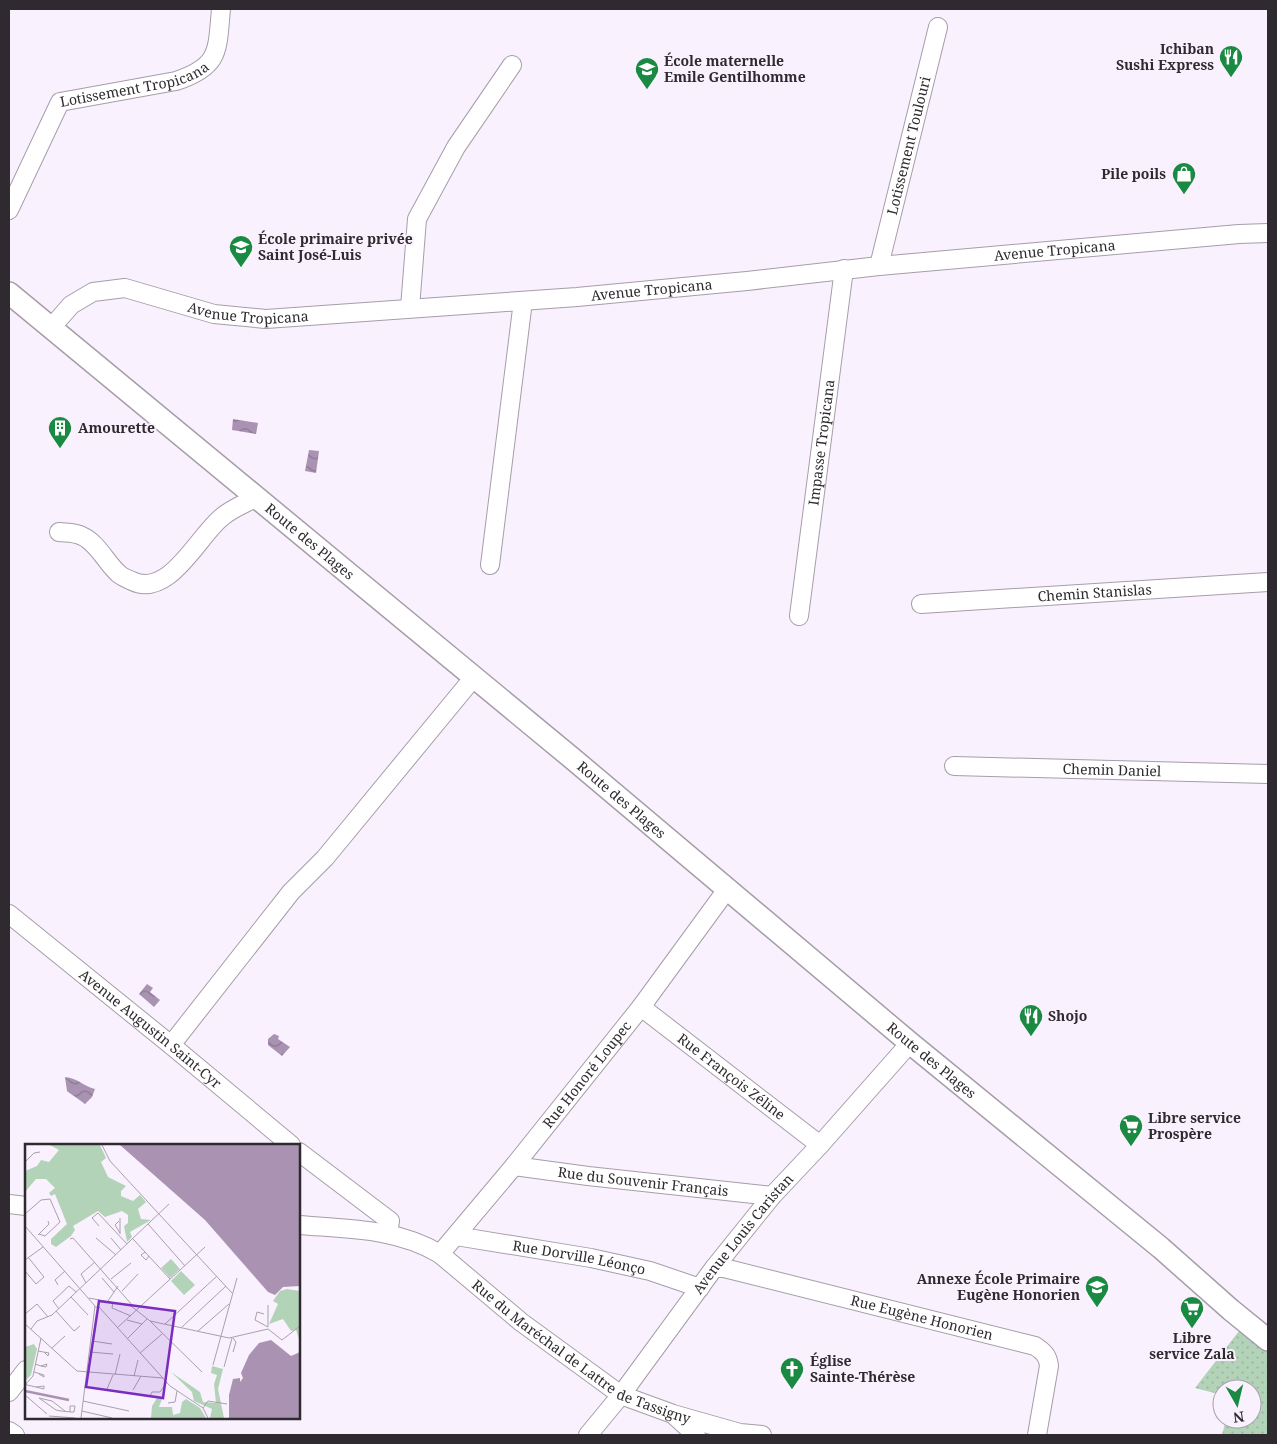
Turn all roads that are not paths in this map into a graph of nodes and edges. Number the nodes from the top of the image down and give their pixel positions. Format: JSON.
{"nodes":[{"id":1,"x":221,"y":9,"type":"edge"},
{"id":2,"x":938,"y":27,"type":"dead end"},
{"id":3,"x":512,"y":65,"type":"dead end"},
{"id":4,"x":9,"y":210,"type":"edge"},
{"id":5,"x":1268,"y":233,"type":"edge"},
{"id":6,"x":879,"y":266,"type":"junction"},
{"id":7,"x":844,"y":269,"type":"junction"},
{"id":8,"x":9,"y":293,"type":"edge"},
{"id":9,"x":523,"y":301,"type":"junction"},
{"id":10,"x":410,"y":308,"type":"junction"},
{"id":11,"x":51,"y":328,"type":"junction"},
{"id":12,"x":255,"y":498,"type":"junction"},
{"id":13,"x":59,"y":532,"type":"dead end"},
{"id":14,"x":490,"y":565,"type":"dead end"},
{"id":15,"x":1268,"y":582,"type":"edge"},
{"id":16,"x":921,"y":604,"type":"dead end"},
{"id":17,"x":799,"y":616,"type":"dead end"},
{"id":18,"x":474,"y":677,"type":"junction"},
{"id":19,"x":954,"y":766,"type":"dead end"},
{"id":20,"x":1268,"y":774,"type":"edge"},
{"id":21,"x":728,"y":888,"type":"junction"},
{"id":22,"x":9,"y":914,"type":"edge"},
{"id":23,"x":641,"y":1007,"type":"junction"},
{"id":24,"x":910,"y":1043,"type":"junction"},
{"id":25,"x":171,"y":1045,"type":"junction"},
{"id":26,"x":290,"y":1144,"type":"edge"},
{"id":27,"x":820,"y":1145,"type":"junction"},
{"id":28,"x":300,"y":1153,"type":"edge"},
{"id":29,"x":514,"y":1166,"type":"junction"},
{"id":30,"x":772,"y":1196,"type":"junction"},
{"id":31,"x":9,"y":1204,"type":"edge"},
{"id":32,"x":25,"y":1206,"type":"edge"},
{"id":33,"x":300,"y":1225,"type":"edge"},
{"id":34,"x":388,"y":1234,"type":"junction"},
{"id":35,"x":456,"y":1236,"type":"junction"},
{"id":36,"x":440,"y":1254,"type":"junction"},
{"id":37,"x":714,"y":1268,"type":"junction"},
{"id":38,"x":700,"y":1288,"type":"junction"},
{"id":39,"x":1231,"y":1310,"type":"junction"},
{"id":40,"x":1268,"y":1321,"type":"edge"},
{"id":41,"x":1268,"y":1340,"type":"edge"},
{"id":42,"x":25,"y":1371,"type":"edge"},
{"id":43,"x":9,"y":1392,"type":"edge"},
{"id":44,"x":621,"y":1395,"type":"junction"},
{"id":45,"x":673,"y":1414,"type":"junction"},
{"id":46,"x":9,"y":1431,"type":"edge"},
{"id":47,"x":15,"y":1435,"type":"edge"},
{"id":48,"x":588,"y":1435,"type":"edge"},
{"id":49,"x":696,"y":1435,"type":"edge"},
{"id":50,"x":762,"y":1435,"type":"edge"},
{"id":51,"x":1037,"y":1435,"type":"edge"}],
"edges":[{"from":1,"to":4,"type":"street","name":"Lotissement Tropicana"},
{"from":2,"to":6,"type":"street","name":"Lotissement Toulouri"},
{"from":3,"to":10,"type":"street"},
{"from":5,"to":6,"type":"street","name":"Avenue Tropicana"},
{"from":6,"to":7,"type":"street","name":"Avenue Tropicana"},
{"from":7,"to":9,"type":"street","name":"Avenue Tropicana"},
{"from":7,"to":17,"type":"street","name":"Impasse Tropicana"},
{"from":8,"to":11,"type":"street","name":"Route des Plages"},
{"from":9,"to":10,"type":"street","name":"Avenue Tropicana"},
{"from":9,"to":14,"type":"street"},
{"from":10,"to":11,"type":"street","name":"Avenue Tropicana"},
{"from":11,"to":12,"type":"street","name":"Route des Plages"},
{"from":12,"to":13,"type":"street"},
{"from":12,"to":18,"type":"street","name":"Route des Plages"},
{"from":15,"to":16,"type":"street","name":"Chemin Stanislas"},
{"from":18,"to":21,"type":"street","name":"Route des Plages"},
{"from":18,"to":25,"type":"street"},
{"from":19,"to":20,"type":"street","name":"Chemin Daniel"},
{"from":21,"to":23,"type":"street","name":"Rue Honoré Loupec"},
{"from":21,"to":24,"type":"street","name":"Route des Plages"},
{"from":22,"to":25,"type":"street","name":"Avenue Augustin Saint-Cyr"},
{"from":23,"to":27,"type":"street","name":"Rue François Zéline"},
{"from":23,"to":29,"type":"street","name":"Rue Honoré Loupec"},
{"from":24,"to":27,"type":"street","name":"Avenue Louis Caristan"},
{"from":24,"to":39,"type":"street","name":"Route des Plages"},
{"from":25,"to":26,"type":"street","name":"Avenue Augustin Saint-Cyr"},
{"from":27,"to":30,"type":"street","name":"Avenue Louis Caristan"},
{"from":28,"to":34,"type":"street"},
{"from":29,"to":30,"type":"street","name":"Rue du Souvenir Français"},
{"from":29,"to":35,"type":"street","name":"Rue Honoré Loupec"},
{"from":30,"to":37,"type":"street","name":"Avenue Louis Caristan"},
{"from":31,"to":32,"type":"street"},
{"from":33,"to":34,"type":"street","name":"Rue du Maréchal de Lattre de Tassigny"},
{"from":34,"to":36,"type":"street","name":"Rue du Maréchal de Lattre de Tassigny"},
{"from":35,"to":36,"type":"street","name":"Rue Honoré Loupec"},
{"from":35,"to":38,"type":"street","name":"Rue Dorville Léonço"},
{"from":36,"to":44,"type":"street","name":"Rue du Maréchal de Lattre de Tassigny"},
{"from":37,"to":38,"type":"street","name":"Avenue Louis Caristan"},
{"from":37,"to":51,"type":"street","name":"Rue Eugène Honorien"},
{"from":38,"to":44,"type":"street","name":"Avenue Louis Caristan"},
{"from":39,"to":40,"type":"street","name":"Route des Plages"},
{"from":39,"to":41,"type":"street","name":"Route des Plages"},
{"from":42,"to":43,"type":"street"},
{"from":44,"to":45,"type":"street","name":"Rue du Maréchal de Lattre de Tassigny"},
{"from":44,"to":48,"type":"street","name":"Avenue Louis Caristan"},
{"from":45,"to":49,"type":"street"},
{"from":45,"to":50,"type":"street","name":"Rue du Maréchal de Lattre de Tassigny"},
{"from":46,"to":47,"type":"street"}]}
